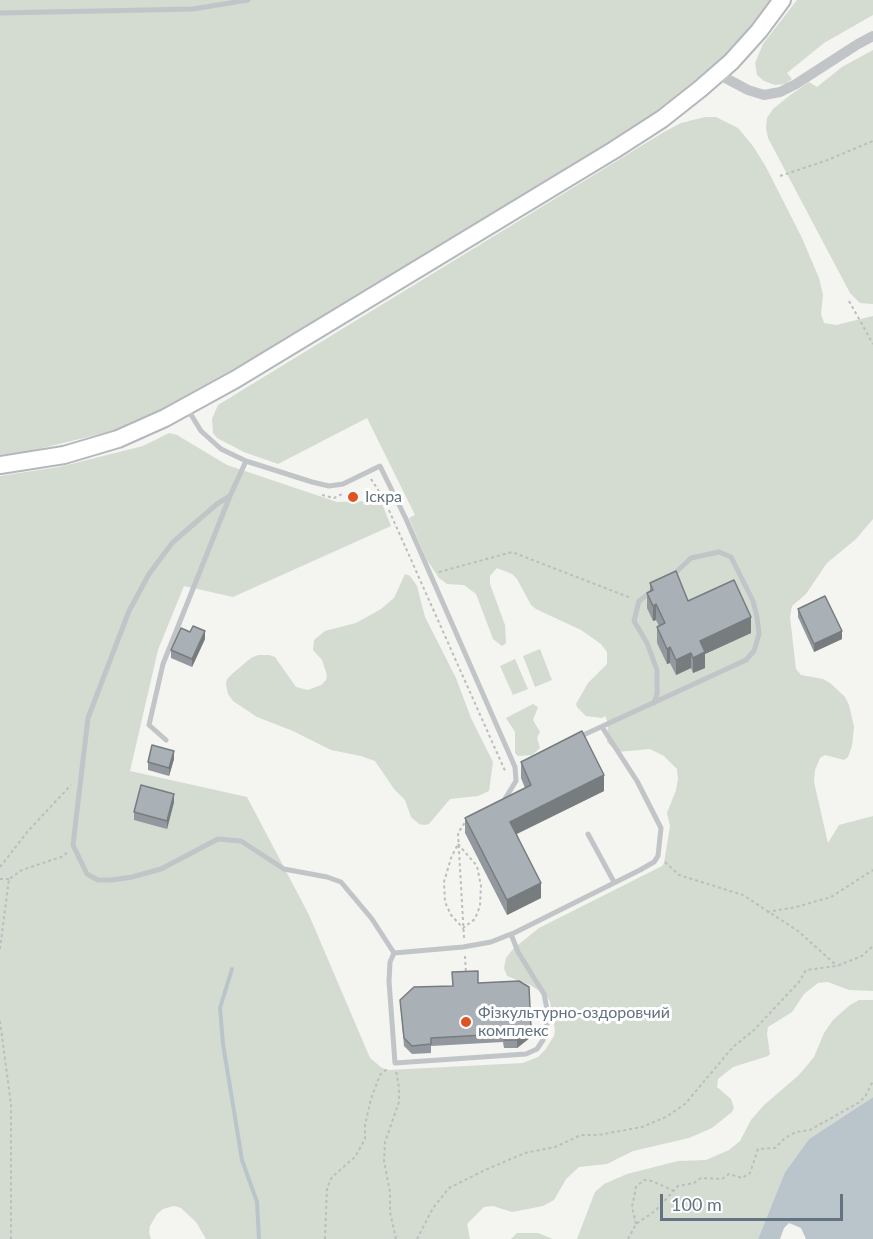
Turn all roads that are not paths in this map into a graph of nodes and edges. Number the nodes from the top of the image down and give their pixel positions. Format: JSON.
{"nodes":[{"id":1,"x":248,"y":0,"type":"edge"},
{"id":2,"x":782,"y":0,"type":"edge"},
{"id":3,"x":0,"y":14,"type":"edge"},
{"id":4,"x":873,"y":36,"type":"edge"},
{"id":5,"x":718,"y":74,"type":"junction"},
{"id":6,"x":187,"y":407,"type":"junction"},
{"id":7,"x":246,"y":461,"type":"junction"},
{"id":8,"x":0,"y":465,"type":"edge"},
{"id":9,"x":230,"y":496,"type":"junction"},
{"id":10,"x":664,"y":581,"type":"edge"},
{"id":11,"x":656,"y":588,"type":"edge"},
{"id":12,"x":654,"y":703,"type":"junction"},
{"id":13,"x":602,"y":727,"type":"junction"},
{"id":14,"x":166,"y":740,"type":"dead end"},
{"id":15,"x":569,"y":742,"type":"edge"},
{"id":16,"x":526,"y":762,"type":"edge"},
{"id":17,"x":515,"y":767,"type":"junction"},
{"id":18,"x":497,"y":806,"type":"edge"},
{"id":19,"x":588,"y":834,"type":"dead end"},
{"id":20,"x":614,"y":882,"type":"junction"},
{"id":21,"x":511,"y":934,"type":"junction"},
{"id":22,"x":394,"y":952,"type":"junction"}],
"edges":[{"from":1,"to":3,"type":"lane"},
{"from":2,"to":5,"type":"main road"},
{"from":4,"to":5,"type":"street"},
{"from":5,"to":6,"type":"main road"},
{"from":6,"to":7,"type":"lane"},
{"from":6,"to":8,"type":"main road"},
{"from":7,"to":9,"type":"lane"},
{"from":7,"to":17,"type":"lane"},
{"from":9,"to":14,"type":"lane"},
{"from":9,"to":22,"type":"lane"},
{"from":10,"to":12,"type":"lane"},
{"from":11,"to":12,"type":"lane"},
{"from":12,"to":13,"type":"lane"},
{"from":13,"to":15,"type":"lane"},
{"from":13,"to":20,"type":"lane"},
{"from":16,"to":17,"type":"lane"},
{"from":17,"to":18,"type":"lane"},
{"from":19,"to":20,"type":"lane"},
{"from":20,"to":21,"type":"lane"},
{"from":21,"to":22,"type":"lane"},
{"from":21,"to":22,"type":"lane"}]}
